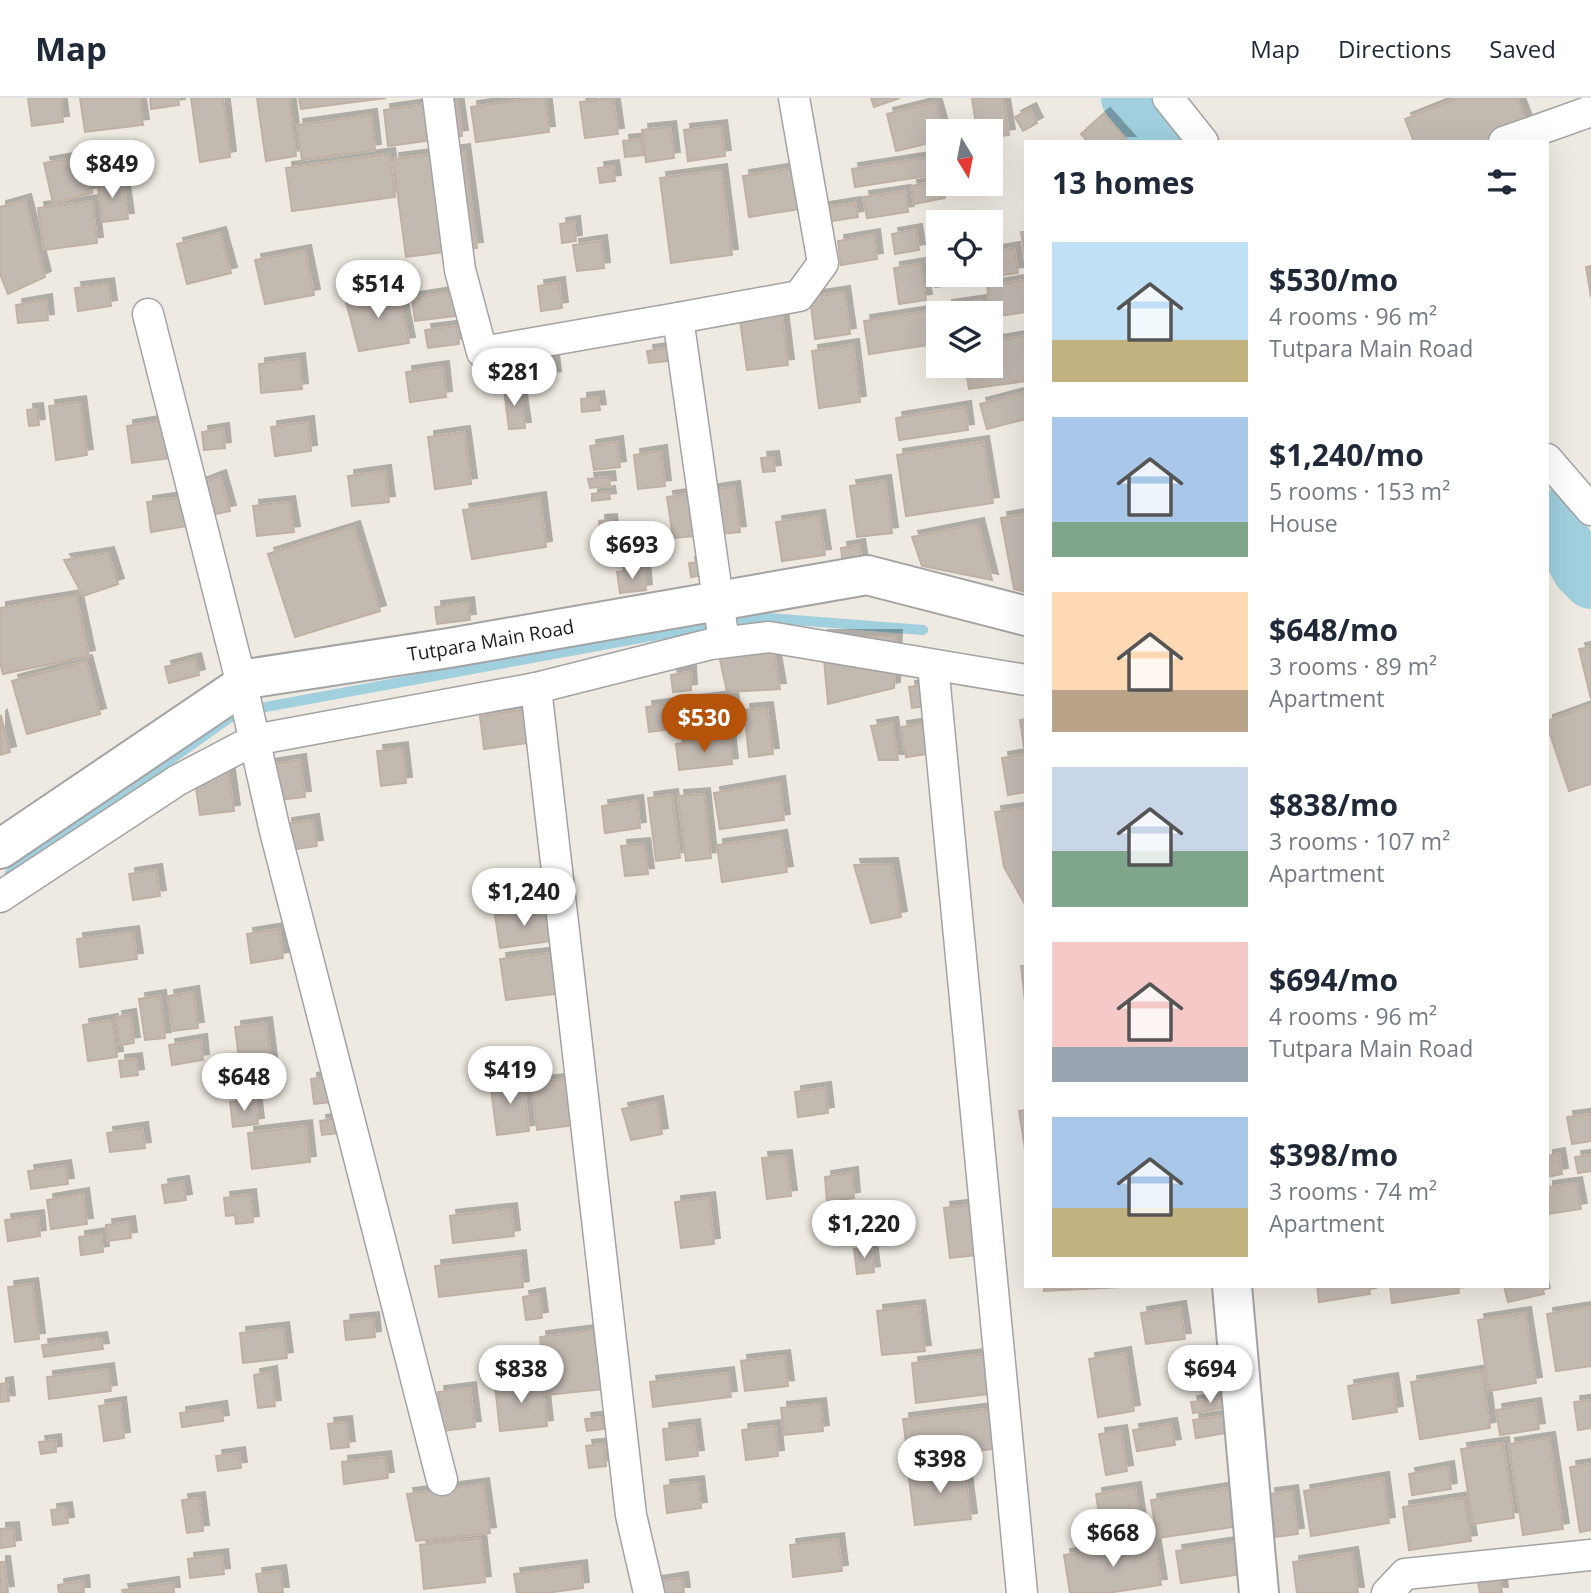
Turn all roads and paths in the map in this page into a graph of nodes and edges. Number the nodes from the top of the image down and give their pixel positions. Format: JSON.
{"nodes":[{"id":1,"x":438,"y":98,"type":"edge"},
{"id":2,"x":794,"y":98,"type":"edge"},
{"id":3,"x":1168,"y":98,"type":"edge"},
{"id":4,"x":1591,"y":111,"type":"edge"},
{"id":5,"x":1201,"y":140,"type":"edge"},
{"id":6,"x":1510,"y":140,"type":"edge"},
{"id":7,"x":148,"y":314,"type":"dead end"},
{"id":8,"x":678,"y":318,"type":"junction"},
{"id":9,"x":1549,"y":461,"type":"edge"},
{"id":10,"x":1591,"y":510,"type":"edge"},
{"id":11,"x":718,"y":601,"type":"junction"},
{"id":12,"x":1024,"y":615,"type":"edge"},
{"id":13,"x":724,"y":642,"type":"junction"},
{"id":14,"x":933,"y":665,"type":"junction"},
{"id":15,"x":1024,"y":680,"type":"edge"},
{"id":16,"x":536,"y":688,"type":"junction"},
{"id":17,"x":248,"y":712,"type":"junction"},
{"id":18,"x":0,"y":849,"type":"edge"},
{"id":19,"x":0,"y":897,"type":"edge"},
{"id":20,"x":1232,"y":1288,"type":"edge"},
{"id":21,"x":442,"y":1480,"type":"dead end"},
{"id":22,"x":1591,"y":1555,"type":"edge"},
{"id":23,"x":649,"y":1593,"type":"edge"},
{"id":24,"x":1022,"y":1593,"type":"edge"},
{"id":25,"x":1259,"y":1593,"type":"edge"},
{"id":26,"x":1387,"y":1593,"type":"edge"}],
"edges":[{"from":1,"to":8,"type":"street"},
{"from":2,"to":8,"type":"street"},
{"from":3,"to":5,"type":"street"},
{"from":4,"to":6,"type":"street"},
{"from":7,"to":17,"type":"street"},
{"from":8,"to":11,"type":"street"},
{"from":9,"to":10,"type":"street"},
{"from":11,"to":12,"type":"street","name":"Tutpara Main Road"},
{"from":11,"to":13,"type":"street"},
{"from":11,"to":17,"type":"street","name":"Tutpara Main Road"},
{"from":13,"to":14,"type":"street"},
{"from":13,"to":16,"type":"street"},
{"from":14,"to":15,"type":"street"},
{"from":14,"to":24,"type":"street"},
{"from":16,"to":17,"type":"street"},
{"from":16,"to":23,"type":"street"},
{"from":17,"to":18,"type":"street","name":"Tutpara Main Road"},
{"from":17,"to":19,"type":"street"},
{"from":17,"to":21,"type":"street"},
{"from":20,"to":25,"type":"street"},
{"from":22,"to":26,"type":"street"}]}
